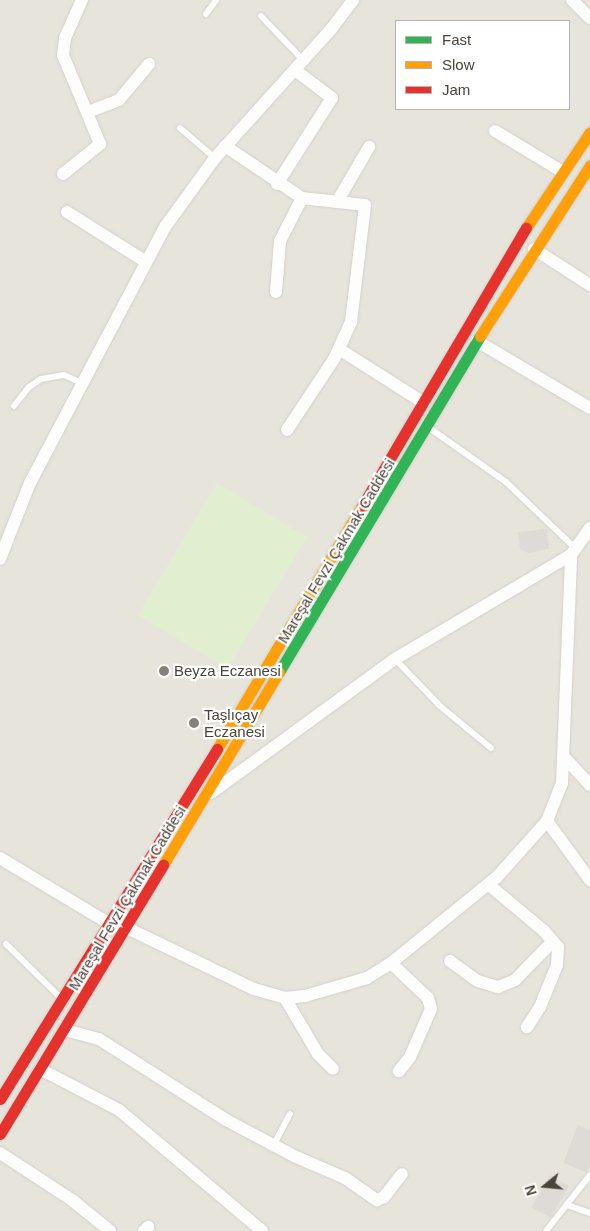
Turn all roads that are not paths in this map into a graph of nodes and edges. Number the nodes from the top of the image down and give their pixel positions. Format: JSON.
{"nodes":[{"id":1,"x":82,"y":0,"type":"edge"},
{"id":2,"x":216,"y":0,"type":"edge"},
{"id":3,"x":352,"y":0,"type":"edge"},
{"id":4,"x":572,"y":0,"type":"edge"},
{"id":5,"x":206,"y":14,"type":"dead end"},
{"id":6,"x":261,"y":16,"type":"dead end"},
{"id":7,"x":590,"y":18,"type":"edge"},
{"id":8,"x":149,"y":64,"type":"dead end"},
{"id":9,"x":299,"y":65,"type":"junction"},
{"id":10,"x":88,"y":112,"type":"junction"},
{"id":11,"x":180,"y":128,"type":"dead end"},
{"id":12,"x":495,"y":132,"type":"dead end"},
{"id":13,"x":590,"y":132,"type":"edge"},
{"id":14,"x":225,"y":146,"type":"junction"},
{"id":15,"x":369,"y":147,"type":"dead end"},
{"id":16,"x":215,"y":158,"type":"junction"},
{"id":17,"x":590,"y":165,"type":"edge"},
{"id":18,"x":563,"y":172,"type":"junction"},
{"id":19,"x":63,"y":174,"type":"dead end"},
{"id":20,"x":276,"y":184,"type":"junction"},
{"id":21,"x":302,"y":198,"type":"junction"},
{"id":22,"x":337,"y":202,"type":"junction"},
{"id":23,"x":67,"y":212,"type":"dead end"},
{"id":24,"x":534,"y":250,"type":"junction"},
{"id":25,"x":146,"y":262,"type":"junction"},
{"id":26,"x":590,"y":285,"type":"edge"},
{"id":27,"x":276,"y":292,"type":"dead end"},
{"id":28,"x":477,"y":342,"type":"junction"},
{"id":29,"x":339,"y":349,"type":"junction"},
{"id":30,"x":82,"y":383,"type":"junction"},
{"id":31,"x":424,"y":403,"type":"junction"},
{"id":32,"x":14,"y":406,"type":"dead end"},
{"id":33,"x":590,"y":408,"type":"edge"},
{"id":34,"x":428,"y":427,"type":"junction"},
{"id":35,"x":287,"y":430,"type":"dead end"},
{"id":36,"x":589,"y":529,"type":"edge"},
{"id":37,"x":573,"y":552,"type":"junction"},
{"id":38,"x":0,"y":559,"type":"edge"},
{"id":39,"x":395,"y":660,"type":"junction"},
{"id":40,"x":490,"y":748,"type":"dead end"},
{"id":41,"x":564,"y":757,"type":"junction"},
{"id":42,"x":590,"y":785,"type":"edge"},
{"id":43,"x":205,"y":797,"type":"junction"},
{"id":44,"x":547,"y":821,"type":"junction"},
{"id":45,"x":0,"y":858,"type":"edge"},
{"id":46,"x":590,"y":880,"type":"edge"},
{"id":47,"x":489,"y":884,"type":"junction"},
{"id":48,"x":110,"y":924,"type":"junction"},
{"id":49,"x":127,"y":928,"type":"junction"},
{"id":50,"x":553,"y":941,"type":"junction"},
{"id":51,"x":6,"y":944,"type":"dead end"},
{"id":52,"x":450,"y":961,"type":"dead end"},
{"id":53,"x":391,"y":964,"type":"junction"},
{"id":54,"x":61,"y":998,"type":"junction"},
{"id":55,"x":285,"y":998,"type":"junction"},
{"id":56,"x":527,"y":1026,"type":"dead end"},
{"id":57,"x":66,"y":1030,"type":"junction"},
{"id":58,"x":40,"y":1069,"type":"junction"},
{"id":59,"x":333,"y":1069,"type":"dead end"},
{"id":60,"x":399,"y":1071,"type":"dead end"},
{"id":61,"x":0,"y":1100,"type":"edge"},
{"id":62,"x":290,"y":1114,"type":"dead end"},
{"id":63,"x":0,"y":1134,"type":"edge"},
{"id":64,"x":273,"y":1146,"type":"junction"},
{"id":65,"x":0,"y":1153,"type":"edge"},
{"id":66,"x":402,"y":1174,"type":"dead end"},
{"id":67,"x":590,"y":1175,"type":"edge"},
{"id":68,"x":567,"y":1205,"type":"junction"},
{"id":69,"x":590,"y":1213,"type":"edge"},
{"id":70,"x":548,"y":1228,"type":"edge"},
{"id":71,"x":255,"y":1229,"type":"edge"},
{"id":72,"x":110,"y":1231,"type":"edge"},
{"id":73,"x":555,"y":1231,"type":"edge"}],
"edges":[{"from":1,"to":10,"type":"street"},
{"from":2,"to":5,"type":"lane"},
{"from":3,"to":9,"type":"street"},
{"from":4,"to":7,"type":"street"},
{"from":6,"to":9,"type":"lane"},
{"from":8,"to":10,"type":"street"},
{"from":9,"to":14,"type":"street"},
{"from":9,"to":20,"type":"street"},
{"from":10,"to":19,"type":"street"},
{"from":11,"to":16,"type":"lane"},
{"from":12,"to":18,"type":"street"},
{"from":13,"to":18,"type":"street","name":"Mareşal Fevzi Çakmak Caddesi"},
{"from":14,"to":16,"type":"street"},
{"from":14,"to":20,"type":"street"},
{"from":15,"to":22,"type":"street"},
{"from":16,"to":25,"type":"street"},
{"from":17,"to":24,"type":"street","name":"Mareşal Fevzi Çakmak Caddesi"},
{"from":18,"to":31,"type":"street","name":"Mareşal Fevzi Çakmak Caddesi"},
{"from":20,"to":21,"type":"street"},
{"from":21,"to":22,"type":"street"},
{"from":21,"to":27,"type":"street"},
{"from":22,"to":29,"type":"street"},
{"from":23,"to":25,"type":"street"},
{"from":24,"to":26,"type":"street"},
{"from":24,"to":28,"type":"street","name":"Mareşal Fevzi Çakmak Caddesi"},
{"from":25,"to":30,"type":"street"},
{"from":28,"to":33,"type":"street"},
{"from":28,"to":34,"type":"street","name":"Mareşal Fevzi Çakmak Caddesi"},
{"from":29,"to":31,"type":"street"},
{"from":29,"to":35,"type":"street"},
{"from":30,"to":32,"type":"lane"},
{"from":30,"to":38,"type":"street"},
{"from":31,"to":48,"type":"street","name":"Mareşal Fevzi Çakmak Caddesi"},
{"from":34,"to":37,"type":"lane"},
{"from":34,"to":43,"type":"street","name":"Mareşal Fevzi Çakmak Caddesi"},
{"from":36,"to":37,"type":"street"},
{"from":37,"to":39,"type":"street"},
{"from":37,"to":41,"type":"street"},
{"from":39,"to":40,"type":"lane"},
{"from":39,"to":43,"type":"street"},
{"from":41,"to":42,"type":"street"},
{"from":41,"to":44,"type":"street"},
{"from":43,"to":49,"type":"street","name":"Mareşal Fevzi Çakmak Caddesi"},
{"from":44,"to":46,"type":"street"},
{"from":44,"to":47,"type":"street"},
{"from":45,"to":48,"type":"street"},
{"from":47,"to":50,"type":"street"},
{"from":47,"to":53,"type":"street"},
{"from":48,"to":49,"type":"street"},
{"from":48,"to":54,"type":"street","name":"Mareşal Fevzi Çakmak Caddesi"},
{"from":49,"to":55,"type":"street"},
{"from":49,"to":57,"type":"street","name":"Mareşal Fevzi Çakmak Caddesi"},
{"from":50,"to":52,"type":"street"},
{"from":50,"to":56,"type":"street"},
{"from":51,"to":54,"type":"lane"},
{"from":53,"to":55,"type":"street"},
{"from":53,"to":60,"type":"street"},
{"from":54,"to":61,"type":"street","name":"Mareşal Fevzi Çakmak Caddesi"},
{"from":55,"to":59,"type":"street"},
{"from":57,"to":58,"type":"street","name":"Mareşal Fevzi Çakmak Caddesi"},
{"from":57,"to":64,"type":"street"},
{"from":58,"to":63,"type":"street","name":"Mareşal Fevzi Çakmak Caddesi"},
{"from":58,"to":71,"type":"street"},
{"from":62,"to":64,"type":"lane"},
{"from":64,"to":66,"type":"street"},
{"from":65,"to":72,"type":"street"},
{"from":67,"to":68,"type":"lane"},
{"from":68,"to":69,"type":"lane"},
{"from":68,"to":70,"type":"lane"},
{"from":70,"to":73,"type":"lane"}]}
